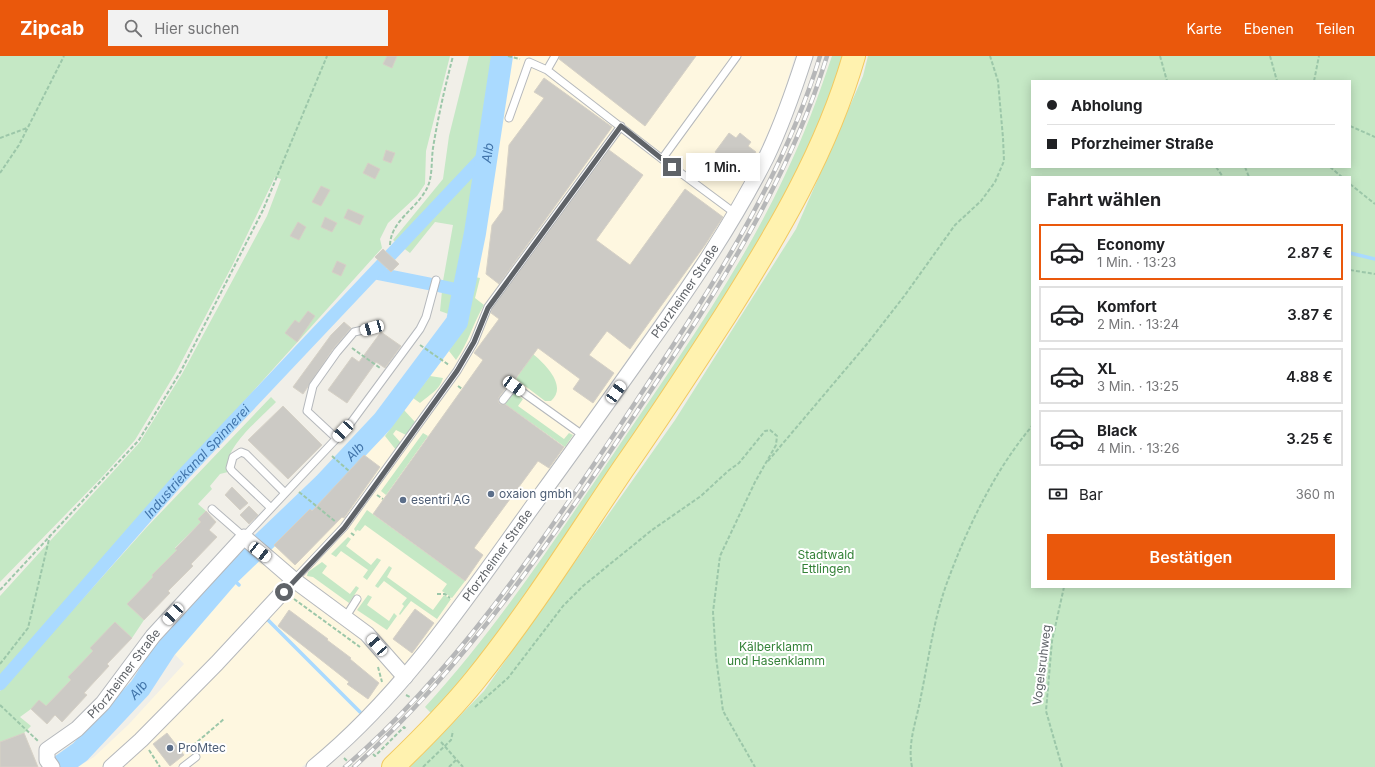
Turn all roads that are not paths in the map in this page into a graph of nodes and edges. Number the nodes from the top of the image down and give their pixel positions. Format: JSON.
{"nodes":[{"id":1,"x":555,"y":56,"type":"edge"},
{"id":2,"x":737,"y":56,"type":"edge"},
{"id":3,"x":805,"y":56,"type":"edge"},
{"id":4,"x":854,"y":56,"type":"edge"},
{"id":5,"x":547,"y":70,"type":"junction"},
{"id":6,"x":509,"y":118,"type":"dead end"},
{"id":7,"x":621,"y":126,"type":"junction"},
{"id":8,"x":662,"y":159,"type":"junction"},
{"id":9,"x":736,"y":214,"type":"junction"},
{"id":10,"x":436,"y":280,"type":"dead end"},
{"id":11,"x":372,"y":328,"type":"dead end"},
{"id":12,"x":504,"y":400,"type":"dead end"},
{"id":13,"x":584,"y":436,"type":"junction"},
{"id":14,"x":336,"y":438,"type":"junction"},
{"id":15,"x":285,"y":493,"type":"junction"},
{"id":16,"x":271,"y":508,"type":"junction"},
{"id":17,"x":212,"y":509,"type":"dead end"},
{"id":18,"x":247,"y":540,"type":"junction"},
{"id":19,"x":294,"y":580,"type":"junction"},
{"id":20,"x":357,"y":599,"type":"dead end"},
{"id":21,"x":345,"y":618,"type":"junction"},
{"id":22,"x":405,"y":677,"type":"junction"},
{"id":23,"x":196,"y":757,"type":"dead end"},
{"id":24,"x":49,"y":759,"type":"edge"},
{"id":25,"x":112,"y":767,"type":"edge"},
{"id":26,"x":183,"y":767,"type":"edge"},
{"id":27,"x":314,"y":767,"type":"edge"},
{"id":28,"x":393,"y":767,"type":"edge"}],
"edges":[{"from":1,"to":5,"type":"lane"},
{"from":2,"to":8,"type":"lane"},
{"from":3,"to":9,"type":"street","name":"Pforzheimer Straße"},
{"from":4,"to":28,"type":"main road"},
{"from":5,"to":6,"type":"lane"},
{"from":5,"to":7,"type":"lane"},
{"from":7,"to":8,"type":"lane"},
{"from":7,"to":19,"type":"lane"},
{"from":8,"to":9,"type":"lane"},
{"from":9,"to":13,"type":"street","name":"Pforzheimer Straße"},
{"from":10,"to":14,"type":"lane"},
{"from":11,"to":14,"type":"lane"},
{"from":12,"to":13,"type":"lane"},
{"from":13,"to":22,"type":"street","name":"Pforzheimer Straße"},
{"from":14,"to":15,"type":"lane"},
{"from":15,"to":16,"type":"lane"},
{"from":15,"to":16,"type":"lane"},
{"from":16,"to":18,"type":"lane"},
{"from":17,"to":18,"type":"lane"},
{"from":18,"to":19,"type":"street"},
{"from":18,"to":24,"type":"street","name":"Pforzheimer Straße"},
{"from":19,"to":21,"type":"street"},
{"from":19,"to":25,"type":"street"},
{"from":20,"to":21,"type":"lane"},
{"from":21,"to":22,"type":"street"},
{"from":22,"to":27,"type":"street","name":"Pforzheimer Straße"},
{"from":23,"to":26,"type":"lane"}]}
